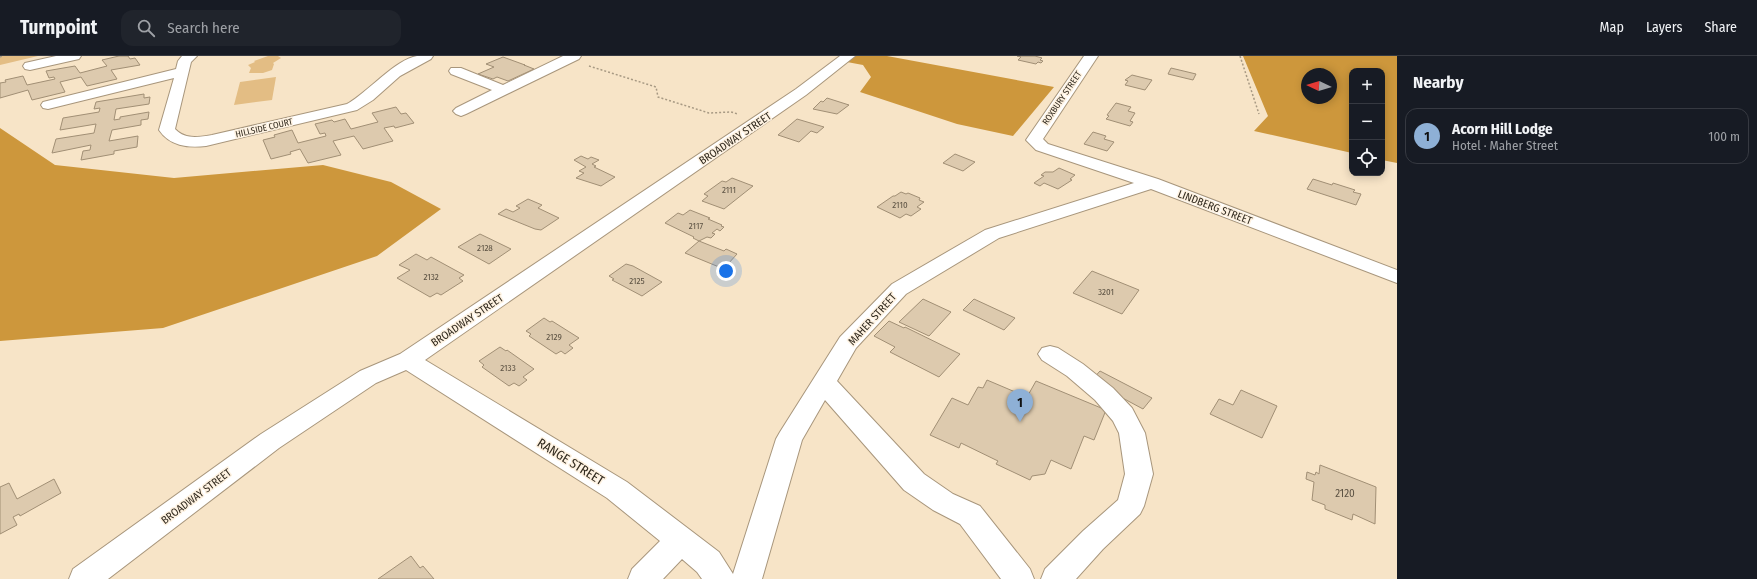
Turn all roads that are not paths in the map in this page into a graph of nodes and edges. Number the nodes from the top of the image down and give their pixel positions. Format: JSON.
{"nodes":[{"id":1,"x":74,"y":56,"type":"edge"},
{"id":2,"x":190,"y":56,"type":"edge"},
{"id":3,"x":426,"y":56,"type":"edge"},
{"id":4,"x":848,"y":56,"type":"edge"},
{"id":5,"x":1091,"y":56,"type":"edge"},
{"id":6,"x":568,"y":57,"type":"edge"},
{"id":7,"x":30,"y":66,"type":"dead end"},
{"id":8,"x":589,"y":66,"type":"road end"},
{"id":9,"x":183,"y":71,"type":"junction"},
{"id":10,"x":456,"y":71,"type":"dead end"},
{"id":11,"x":503,"y":90,"type":"junction"},
{"id":12,"x":48,"y":105,"type":"dead end"},
{"id":13,"x":462,"y":110,"type":"dead end"},
{"id":14,"x":1034,"y":140,"type":"joint"},
{"id":15,"x":1152,"y":183,"type":"junction"},
{"id":16,"x":1397,"y":277,"type":"edge"},
{"id":17,"x":1050,"y":354,"type":"dead end"},
{"id":18,"x":408,"y":360,"type":"junction"},
{"id":19,"x":824,"y":383,"type":"junction"},
{"id":20,"x":680,"y":540,"type":"junction"},
{"id":21,"x":84,"y":579,"type":"edge"},
{"id":22,"x":643,"y":579,"type":"edge"},
{"id":23,"x":720,"y":579,"type":"edge"},
{"id":24,"x":747,"y":579,"type":"edge"},
{"id":25,"x":1020,"y":579,"type":"edge"},
{"id":26,"x":1056,"y":579,"type":"edge"}],
"edges":[{"from":1,"to":7,"type":"street"},
{"from":2,"to":9,"type":"street","name":"HILLSIDE COURT"},
{"from":3,"to":9,"type":"street","name":"HILLSIDE COURT"},
{"from":4,"to":18,"type":"street","name":"BROADWAY STREET"},
{"from":5,"to":14,"type":"street","name":"ROXBURY STREET"},
{"from":6,"to":8,"type":"street"},
{"from":6,"to":11,"type":"street"},
{"from":9,"to":12,"type":"street"},
{"from":10,"to":11,"type":"street"},
{"from":11,"to":13,"type":"street"},
{"from":14,"to":15,"type":"street","name":"LINDBERG STREET"},
{"from":15,"to":16,"type":"street","name":"LINDBERG STREET"},
{"from":15,"to":19,"type":"street","name":"MAHER STREET"},
{"from":17,"to":26,"type":"street"},
{"from":18,"to":20,"type":"street","name":"RANGE STREET"},
{"from":18,"to":21,"type":"street","name":"BROADWAY STREET"},
{"from":19,"to":24,"type":"street","name":"MAHER STREET"},
{"from":19,"to":25,"type":"street"},
{"from":20,"to":22,"type":"street"},
{"from":20,"to":23,"type":"street","name":"RANGE STREET"}]}
